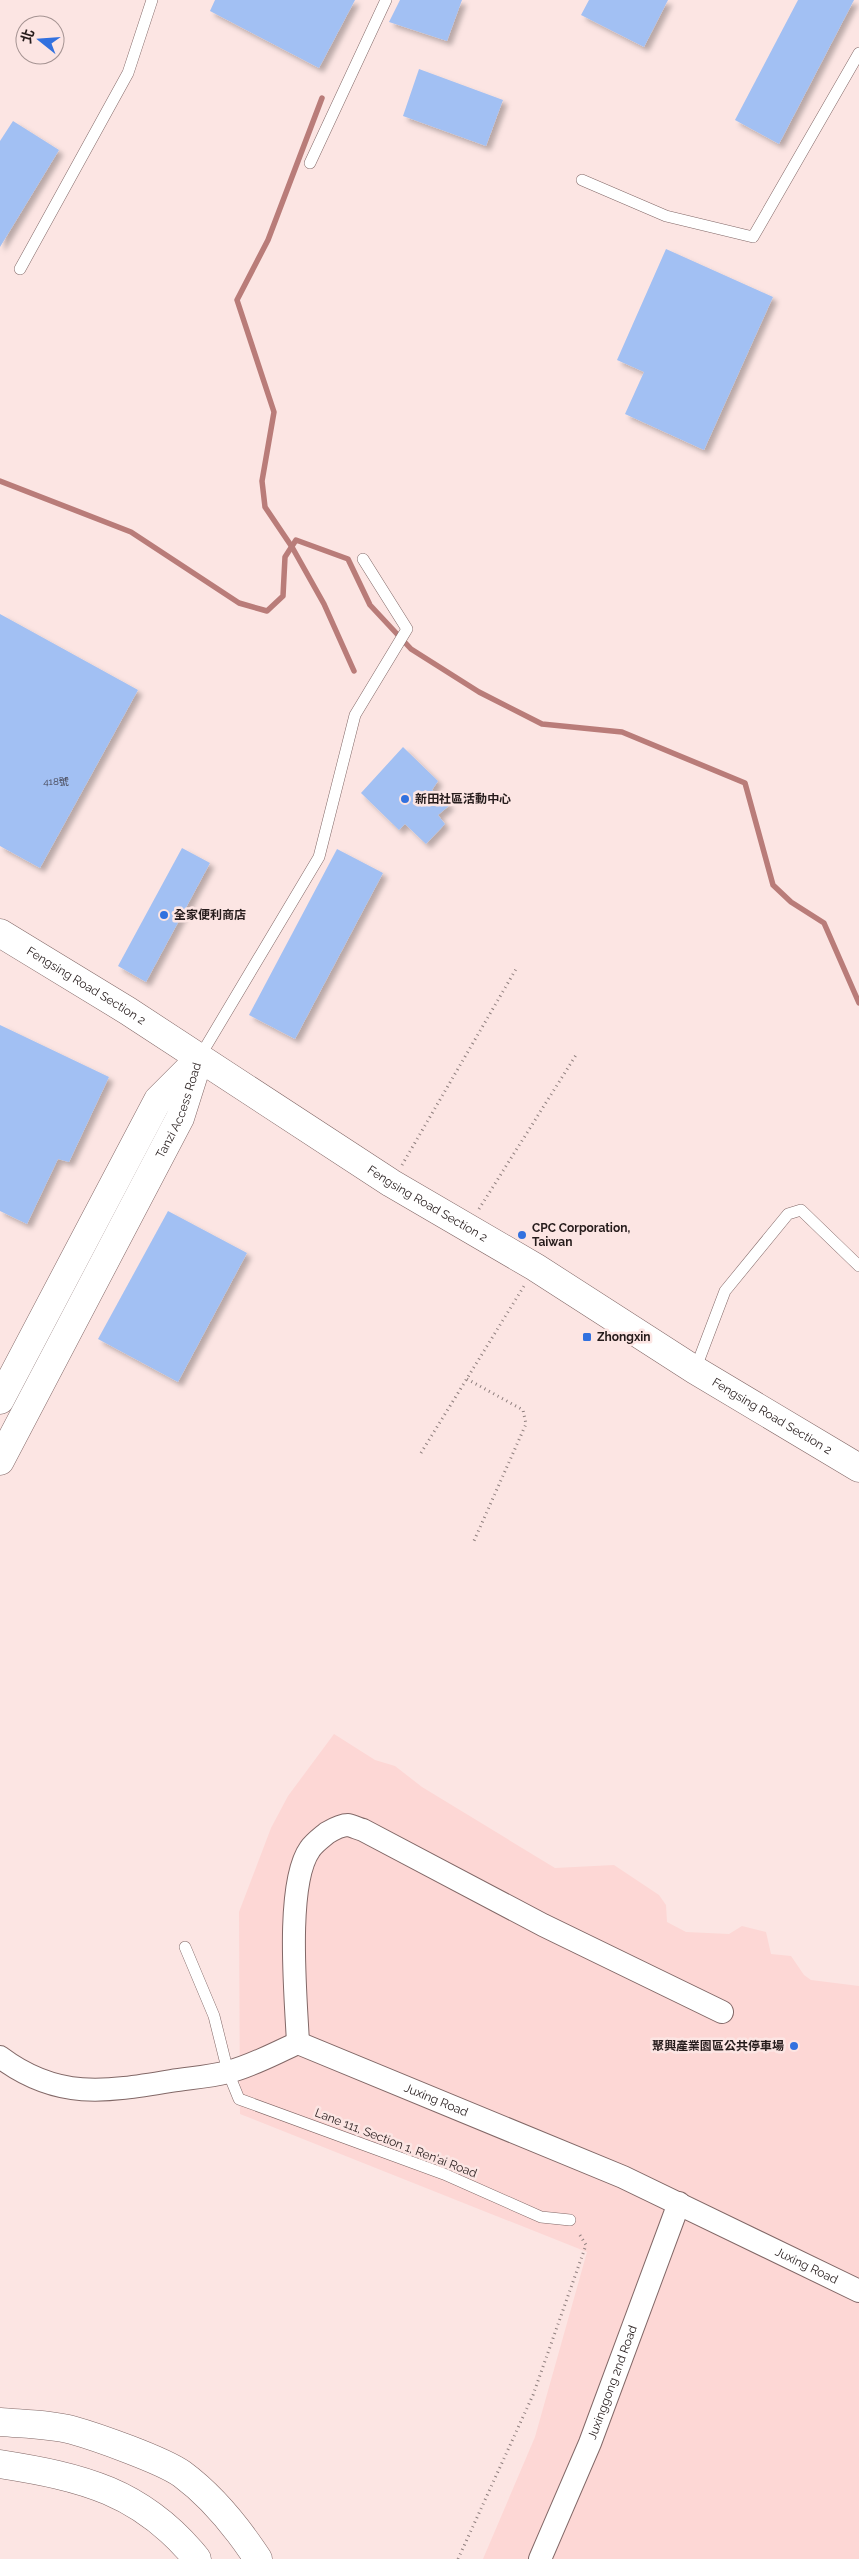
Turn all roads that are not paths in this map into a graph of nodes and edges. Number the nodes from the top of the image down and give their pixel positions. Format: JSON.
{"nodes":[{"id":1,"x":152,"y":0,"type":"edge"},
{"id":2,"x":386,"y":0,"type":"edge"},
{"id":3,"x":859,"y":53,"type":"edge"},
{"id":4,"x":310,"y":163,"type":"dead end"},
{"id":5,"x":582,"y":180,"type":"dead end"},
{"id":6,"x":20,"y":269,"type":"dead end"},
{"id":7,"x":363,"y":558,"type":"dead end"},
{"id":8,"x":0,"y":933,"type":"edge"},
{"id":9,"x":199,"y":1058,"type":"junction"},
{"id":10,"x":859,"y":1266,"type":"edge"},
{"id":11,"x":695,"y":1370,"type":"junction"},
{"id":12,"x":0,"y":1400,"type":"edge"},
{"id":13,"x":0,"y":1461,"type":"edge"},
{"id":14,"x":859,"y":1468,"type":"edge"},
{"id":15,"x":185,"y":1947,"type":"dead end"},
{"id":16,"x":722,"y":2012,"type":"dead end"},
{"id":17,"x":298,"y":2043,"type":"junction"},
{"id":18,"x":0,"y":2057,"type":"edge"},
{"id":19,"x":228,"y":2072,"type":"junction"},
{"id":20,"x":679,"y":2203,"type":"junction"},
{"id":21,"x":570,"y":2220,"type":"road end"},
{"id":22,"x":859,"y":2291,"type":"edge"},
{"id":23,"x":0,"y":2422,"type":"edge"},
{"id":24,"x":0,"y":2464,"type":"edge"},
{"id":25,"x":197,"y":2559,"type":"edge"},
{"id":26,"x":258,"y":2559,"type":"edge"},
{"id":27,"x":540,"y":2559,"type":"edge"}],
"edges":[{"from":1,"to":6,"type":"lane"},
{"from":2,"to":4,"type":"lane"},
{"from":3,"to":5,"type":"lane"},
{"from":7,"to":9,"type":"lane"},
{"from":8,"to":9,"type":"main road","name":"Fengsing Road Section 2"},
{"from":9,"to":11,"type":"main road","name":"Fengsing Road Section 2"},
{"from":9,"to":12,"type":"main road","name":"Tanzi Access Road"},
{"from":9,"to":13,"type":"main road","name":"Tanzi Access Road"},
{"from":10,"to":11,"type":"lane"},
{"from":11,"to":14,"type":"main road","name":"Fengsing Road Section 2"},
{"from":15,"to":19,"type":"lane","name":"Lane 111, Section 1, Ren'ai Road"},
{"from":16,"to":17,"type":"street"},
{"from":17,"to":19,"type":"street"},
{"from":17,"to":20,"type":"street","name":"Juxing Road"},
{"from":18,"to":19,"type":"street"},
{"from":19,"to":21,"type":"lane","name":"Lane 111, Section 1, Ren'ai Road"},
{"from":20,"to":22,"type":"street","name":"Juxing Road"},
{"from":20,"to":27,"type":"street","name":"Juxinggong 2nd Road"},
{"from":23,"to":26,"type":"main road"},
{"from":24,"to":25,"type":"main road"}]}
